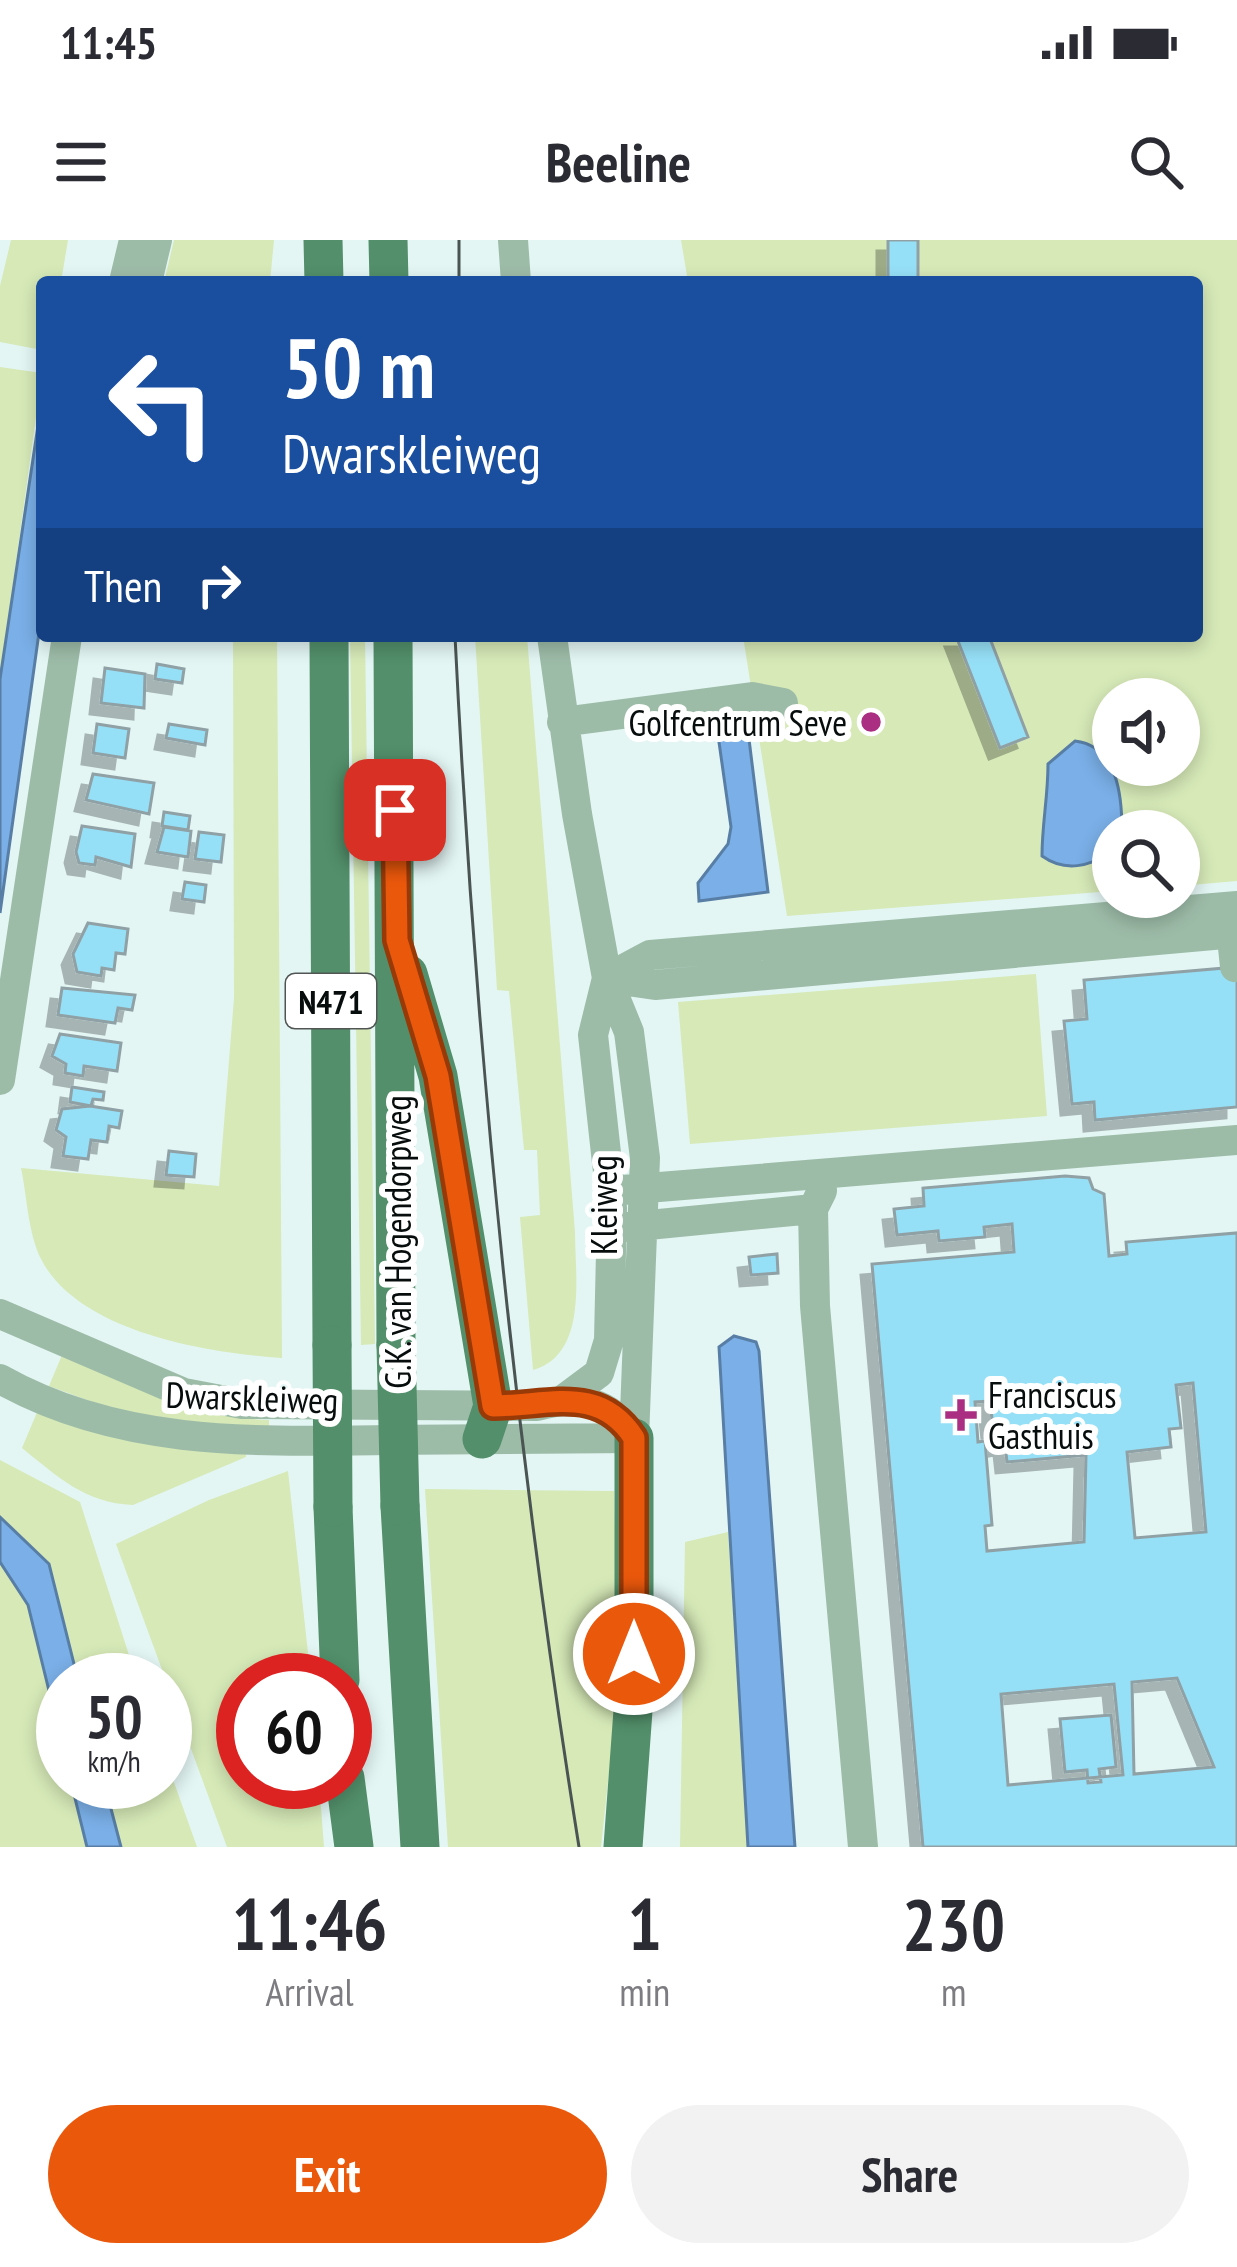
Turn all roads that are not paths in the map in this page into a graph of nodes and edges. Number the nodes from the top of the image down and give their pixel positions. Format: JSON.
{"nodes":[{"id":1,"x":134,"y":240,"type":"edge"},
{"id":2,"x":157,"y":240,"type":"edge"},
{"id":3,"x":323,"y":240,"type":"edge"},
{"id":4,"x":388,"y":240,"type":"edge"},
{"id":5,"x":513,"y":240,"type":"edge"},
{"id":6,"x":125,"y":276,"type":"edge"},
{"id":7,"x":148,"y":276,"type":"edge"},
{"id":8,"x":324,"y":276,"type":"edge"},
{"id":9,"x":389,"y":276,"type":"edge"},
{"id":10,"x":516,"y":276,"type":"edge"},
{"id":11,"x":66,"y":642,"type":"edge"},
{"id":12,"x":329,"y":642,"type":"edge"},
{"id":13,"x":393,"y":642,"type":"edge"},
{"id":14,"x":553,"y":642,"type":"edge"},
{"id":15,"x":783,"y":703,"type":"dead end"},
{"id":16,"x":562,"y":722,"type":"junction"},
{"id":17,"x":1234,"y":920,"type":"edge"},
{"id":18,"x":397,"y":940,"type":"junction"},
{"id":19,"x":1235,"y":967,"type":"edge"},
{"id":20,"x":607,"y":978,"type":"junction"},
{"id":21,"x":0,"y":1080,"type":"edge"},
{"id":22,"x":1237,"y":1140,"type":"edge"},
{"id":23,"x":821,"y":1174,"type":"junction"},
{"id":24,"x":645,"y":1189,"type":"junction"},
{"id":25,"x":610,"y":1191,"type":"junction"},
{"id":26,"x":813,"y":1209,"type":"junction"},
{"id":27,"x":628,"y":1227,"type":"junction"},
{"id":28,"x":0,"y":1314,"type":"edge"},
{"id":29,"x":0,"y":1379,"type":"edge"},
{"id":30,"x":564,"y":1399,"type":"junction"},
{"id":31,"x":487,"y":1423,"type":"junction"},
{"id":32,"x":634,"y":1438,"type":"junction"},
{"id":33,"x":339,"y":1653,"type":"edge"},
{"id":34,"x":349,"y":1809,"type":"edge"},
{"id":35,"x":354,"y":1847,"type":"edge"},
{"id":36,"x":420,"y":1847,"type":"edge"},
{"id":37,"x":623,"y":1847,"type":"edge"},
{"id":38,"x":862,"y":1847,"type":"edge"}],
"edges":[{"from":1,"to":6,"type":"street"},
{"from":2,"to":7,"type":"street"},
{"from":3,"to":8,"type":"main road"},
{"from":4,"to":9,"type":"main road"},
{"from":5,"to":10,"type":"street"},
{"from":11,"to":21,"type":"street"},
{"from":12,"to":33,"type":"main road","name":"G.K. van Hogendorpweg","number":"N471","bridge":true},
{"from":13,"to":18,"type":"main road","name":"G.K. van Hogendorpweg","number":"N471"},
{"from":14,"to":16,"type":"street","name":"Kleiweg"},
{"from":15,"to":16,"type":"street"},
{"from":16,"to":20,"type":"street","name":"Kleiweg"},
{"from":17,"to":19,"type":"street"},
{"from":17,"to":20,"type":"street"},
{"from":18,"to":31,"type":"main road"},
{"from":18,"to":36,"type":"main road","name":"G.K. van Hogendorpweg","number":"N471","bridge":true},
{"from":20,"to":24,"type":"street","name":"Kleiweg"},
{"from":20,"to":25,"type":"street","name":"Kleiweg"},
{"from":22,"to":23,"type":"street"},
{"from":23,"to":24,"type":"street"},
{"from":23,"to":26,"type":"street"},
{"from":24,"to":25,"type":"street"},
{"from":24,"to":27,"type":"street","name":"Kleiweg"},
{"from":25,"to":27,"type":"street","name":"Kleiweg"},
{"from":26,"to":27,"type":"street"},
{"from":26,"to":38,"type":"street"},
{"from":27,"to":30,"type":"street","name":"Kleiweg"},
{"from":27,"to":32,"type":"street","name":"Kleiweg"},
{"from":28,"to":31,"type":"street","name":"Dwarskleiweg"},
{"from":29,"to":31,"type":"street","name":"Dwarskleiweg"},
{"from":30,"to":31,"type":"street","name":"Dwarskleiweg"},
{"from":30,"to":32,"type":"street","name":"Dwarskleiweg"},
{"from":31,"to":32,"type":"street","name":"Dwarskleiweg"},
{"from":32,"to":37,"type":"main road"},
{"from":34,"to":35,"type":"main road"}]}
